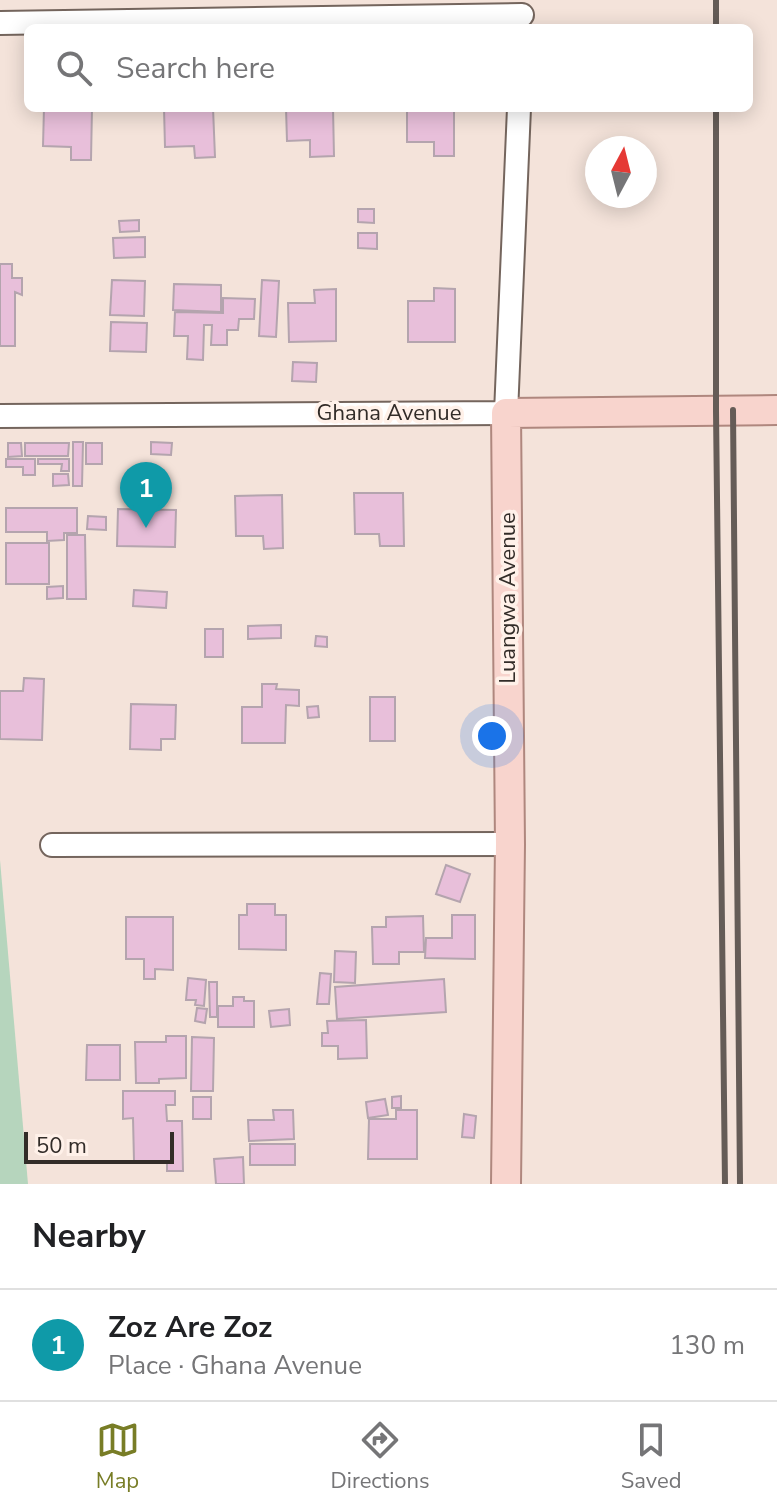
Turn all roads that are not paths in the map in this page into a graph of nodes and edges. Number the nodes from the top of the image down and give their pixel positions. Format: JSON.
{"nodes":[{"id":1,"x":522,"y":14,"type":"edge"},
{"id":2,"x":0,"y":23,"type":"edge"},
{"id":3,"x":519,"y":112,"type":"edge"},
{"id":4,"x":777,"y":410,"type":"edge"},
{"id":5,"x":506,"y":413,"type":"junction"},
{"id":6,"x":0,"y":416,"type":"edge"},
{"id":7,"x":510,"y":844,"type":"junction"},
{"id":8,"x":52,"y":845,"type":"dead end"},
{"id":9,"x":506,"y":1184,"type":"edge"}],
"edges":[{"from":1,"to":2,"type":"street"},
{"from":3,"to":5,"type":"street","name":"Luangwa Avenue"},
{"from":4,"to":5,"type":"main road","name":"Ghana Avenue"},
{"from":5,"to":6,"type":"street","name":"Ghana Avenue"},
{"from":5,"to":7,"type":"main road","name":"Luangwa Avenue"},
{"from":7,"to":8,"type":"street"},
{"from":7,"to":9,"type":"main road","name":"Luangwa Avenue"}]}
